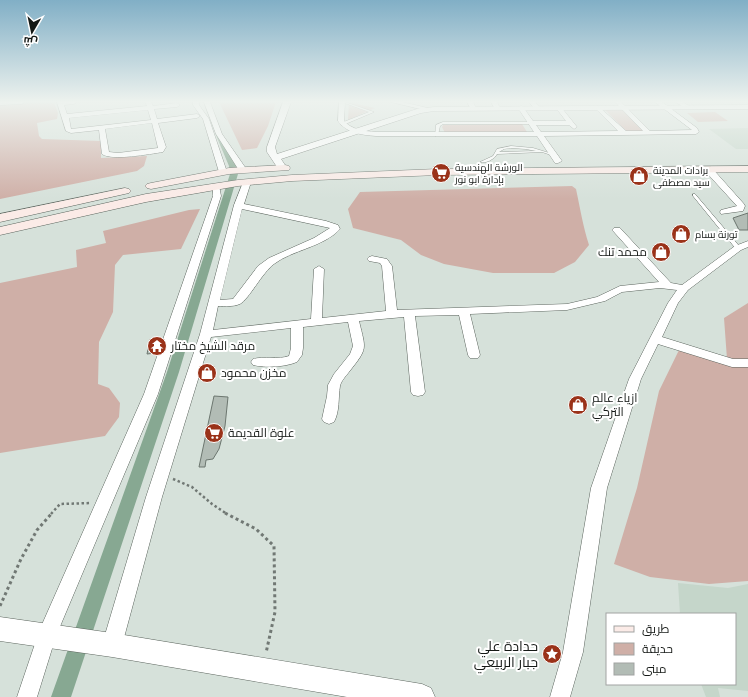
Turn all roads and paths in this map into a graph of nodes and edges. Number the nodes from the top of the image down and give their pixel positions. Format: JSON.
{"nodes":[{"id":1,"x":539,"y":134,"type":"edge"},
{"id":2,"x":103,"y":135,"type":"edge"},
{"id":3,"x":158,"y":135,"type":"edge"},
{"id":4,"x":214,"y":135,"type":"edge"},
{"id":5,"x":219,"y":135,"type":"edge"},
{"id":6,"x":275,"y":135,"type":"edge"},
{"id":7,"x":348,"y":135,"type":"edge"},
{"id":8,"x":410,"y":135,"type":"edge"},
{"id":9,"x":436,"y":135,"type":"joint"},
{"id":10,"x":485,"y":135,"type":"edge"},
{"id":11,"x":276,"y":158,"type":"junction"},
{"id":12,"x":556,"y":158,"type":"junction"},
{"id":13,"x":748,"y":160,"type":"edge"},
{"id":14,"x":612,"y":161,"type":"junction"},
{"id":15,"x":482,"y":162,"type":"junction"},
{"id":16,"x":281,"y":168,"type":"junction"},
{"id":17,"x":436,"y":168,"type":"junction"},
{"id":18,"x":350,"y":170,"type":"junction"},
{"id":19,"x":623,"y":170,"type":"junction"},
{"id":20,"x":708,"y":170,"type":"junction"},
{"id":21,"x":748,"y":170,"type":"edge"},
{"id":22,"x":237,"y":175,"type":"junction"},
{"id":23,"x":221,"y":186,"type":"junction"},
{"id":24,"x":694,"y":195,"type":"dead end"},
{"id":25,"x":127,"y":197,"type":"junction"},
{"id":26,"x":238,"y":204,"type":"junction"},
{"id":27,"x":724,"y":212,"type":"dead end"},
{"id":28,"x":0,"y":218,"type":"edge"},
{"id":29,"x":617,"y":230,"type":"dead end"},
{"id":30,"x":0,"y":231,"type":"edge"},
{"id":31,"x":743,"y":246,"type":"edge"},
{"id":32,"x":372,"y":259,"type":"dead end"},
{"id":33,"x":319,"y":269,"type":"dead end"},
{"id":34,"x":667,"y":285,"type":"junction"},
{"id":35,"x":684,"y":288,"type":"junction"},
{"id":36,"x":213,"y":304,"type":"junction"},
{"id":37,"x":464,"y":311,"type":"junction"},
{"id":38,"x":409,"y":313,"type":"junction"},
{"id":39,"x":392,"y":314,"type":"junction"},
{"id":40,"x":353,"y":318,"type":"junction"},
{"id":41,"x":316,"y":322,"type":"junction"},
{"id":42,"x":297,"y":324,"type":"junction"},
{"id":43,"x":206,"y":334,"type":"junction"},
{"id":44,"x":655,"y":339,"type":"junction"},
{"id":45,"x":474,"y":356,"type":"dead end"},
{"id":46,"x":257,"y":362,"type":"dead end"},
{"id":47,"x":748,"y":363,"type":"edge"},
{"id":48,"x":418,"y":392,"type":"dead end"},
{"id":49,"x":329,"y":419,"type":"dead end"},
{"id":50,"x":161,"y":474,"type":"junction"},
{"id":51,"x":104,"y":504,"type":"junction"},
{"id":52,"x":0,"y":606,"type":"edge"},
{"id":53,"x":0,"y":629,"type":"edge"},
{"id":54,"x":54,"y":637,"type":"junction"},
{"id":55,"x":108,"y":644,"type":"junction"},
{"id":56,"x":259,"y":670,"type":"junction"},
{"id":57,"x":27,"y":697,"type":"edge"},
{"id":58,"x":422,"y":697,"type":"edge"},
{"id":59,"x":560,"y":697,"type":"edge"}],
"edges":[{"from":1,"to":12,"type":"street"},
{"from":2,"to":3,"type":"street"},
{"from":4,"to":22,"type":"street"},
{"from":5,"to":22,"type":"street"},
{"from":6,"to":11,"type":"street"},
{"from":7,"to":11,"type":"street"},
{"from":8,"to":9,"type":"street"},
{"from":9,"to":10,"type":"street"},
{"from":11,"to":16,"type":"street"},
{"from":12,"to":14,"type":"main road"},
{"from":12,"to":15,"type":"main road"},
{"from":12,"to":15,"type":"lane"},
{"from":13,"to":14,"type":"main road"},
{"from":14,"to":19,"type":"main road"},
{"from":15,"to":17,"type":"main road"},
{"from":16,"to":18,"type":"main road"},
{"from":16,"to":22,"type":"main road"},
{"from":17,"to":18,"type":"main road"},
{"from":17,"to":19,"type":"main road"},
{"from":18,"to":22,"type":"main road"},
{"from":19,"to":20,"type":"main road"},
{"from":20,"to":21,"type":"main road"},
{"from":20,"to":27,"type":"street"},
{"from":22,"to":23,"type":"main road"},
{"from":22,"to":25,"type":"main road"},
{"from":22,"to":26,"type":"street"},
{"from":23,"to":25,"type":"main road"},
{"from":23,"to":51,"type":"street"},
{"from":24,"to":31,"type":"lane"},
{"from":25,"to":28,"type":"main road"},
{"from":25,"to":30,"type":"main road"},
{"from":26,"to":36,"type":"street"},
{"from":26,"to":36,"type":"street"},
{"from":29,"to":34,"type":"street"},
{"from":31,"to":35,"type":"street"},
{"from":32,"to":39,"type":"street"},
{"from":33,"to":41,"type":"street"},
{"from":34,"to":35,"type":"street"},
{"from":34,"to":37,"type":"street"},
{"from":35,"to":44,"type":"street"},
{"from":36,"to":43,"type":"street"},
{"from":37,"to":38,"type":"street"},
{"from":37,"to":45,"type":"street"},
{"from":38,"to":39,"type":"street"},
{"from":38,"to":48,"type":"street"},
{"from":39,"to":40,"type":"street"},
{"from":40,"to":41,"type":"street"},
{"from":40,"to":49,"type":"street"},
{"from":41,"to":42,"type":"street"},
{"from":42,"to":43,"type":"street"},
{"from":42,"to":46,"type":"street"},
{"from":43,"to":50,"type":"street"},
{"from":44,"to":47,"type":"street"},
{"from":44,"to":59,"type":"street"},
{"from":50,"to":55,"type":"street"},
{"from":50,"to":56,"type":"path"},
{"from":51,"to":52,"type":"path"},
{"from":51,"to":54,"type":"street"},
{"from":53,"to":54,"type":"street"},
{"from":54,"to":55,"type":"street"},
{"from":54,"to":57,"type":"street"},
{"from":55,"to":56,"type":"street"},
{"from":56,"to":58,"type":"street"}]}
